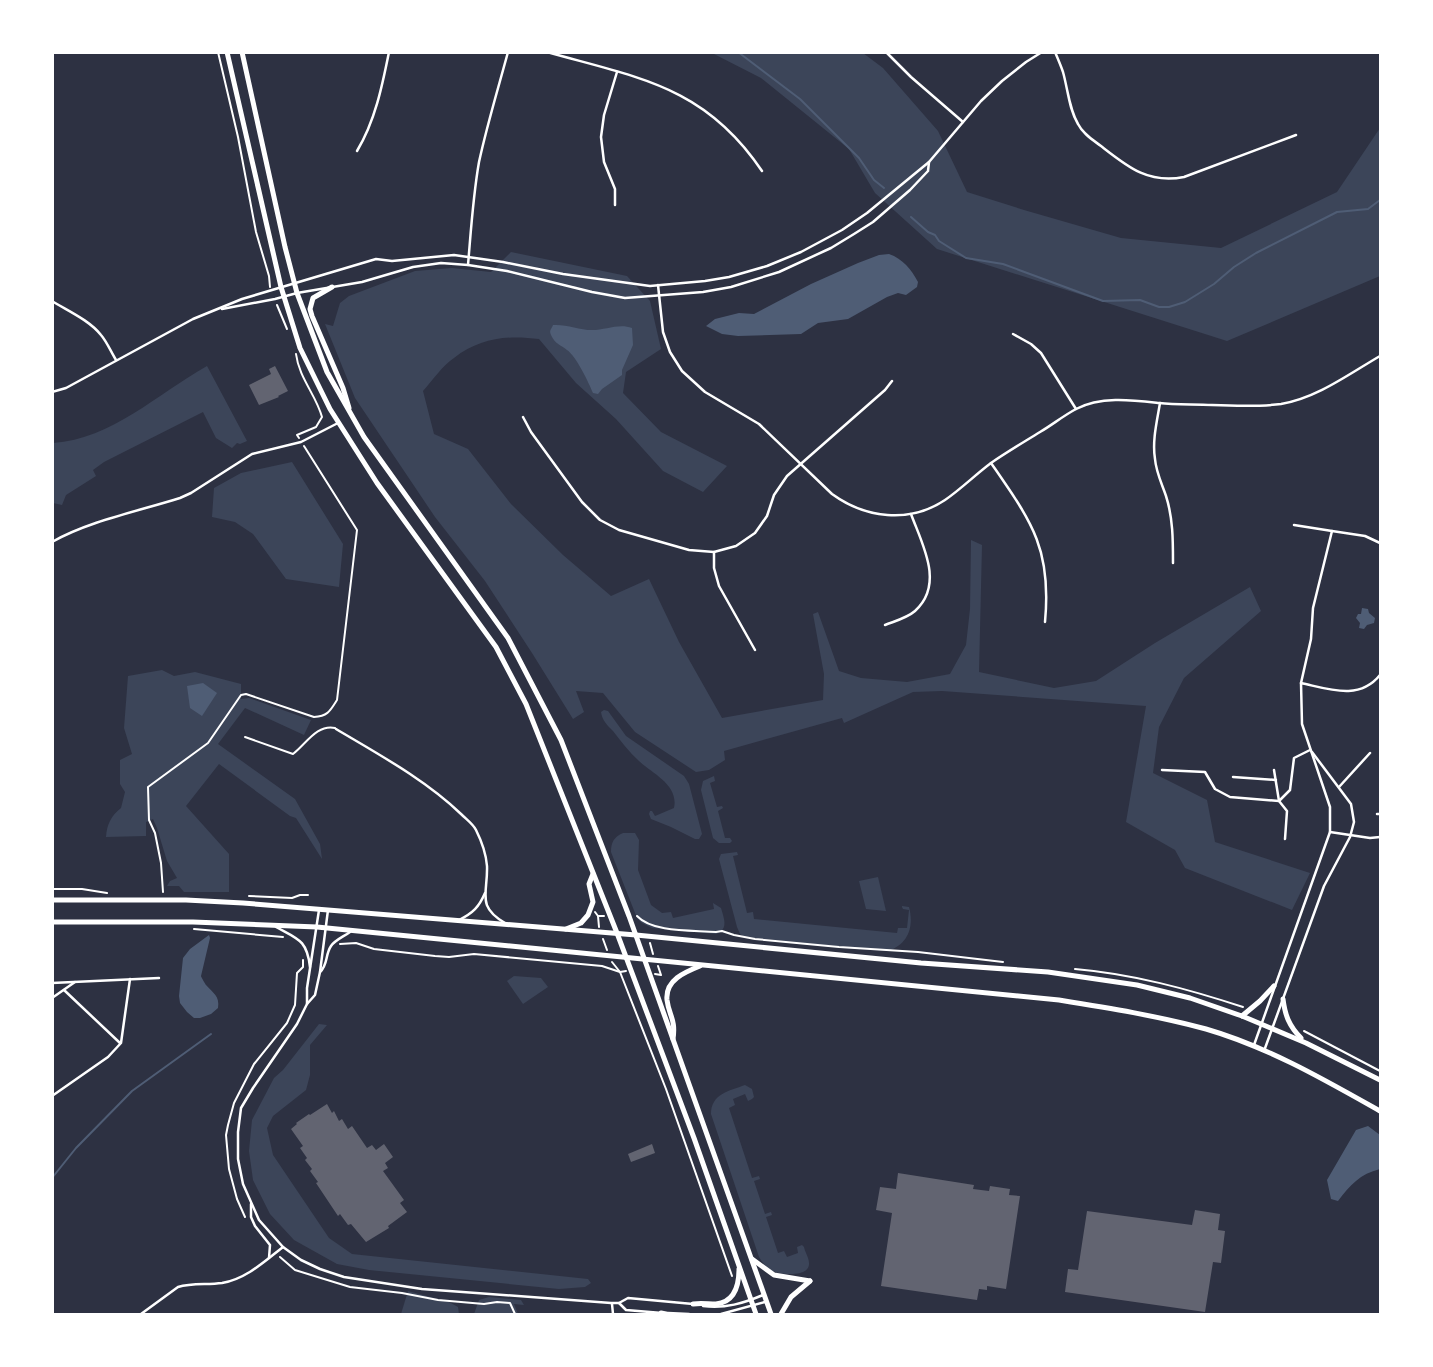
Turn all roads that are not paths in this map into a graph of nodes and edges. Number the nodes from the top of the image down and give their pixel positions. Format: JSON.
{"nodes":[{"id":1,"x":227,"y":52,"type":"edge"},
{"id":2,"x":242,"y":52,"type":"edge"},
{"id":3,"x":389,"y":52,"type":"edge"},
{"id":4,"x":509,"y":52,"type":"edge"},
{"id":5,"x":547,"y":52,"type":"edge"},
{"id":6,"x":886,"y":52,"type":"edge"},
{"id":7,"x":1042,"y":52,"type":"edge"},
{"id":8,"x":1055,"y":52,"type":"edge"},
{"id":9,"x":617,"y":72,"type":"junction"},
{"id":10,"x":962,"y":122,"type":"junction"},
{"id":11,"x":1296,"y":135,"type":"dead end"},
{"id":12,"x":357,"y":151,"type":"dead end"},
{"id":13,"x":929,"y":162,"type":"junction"},
{"id":14,"x":762,"y":171,"type":"dead end"},
{"id":15,"x":615,"y":205,"type":"dead end"},
{"id":16,"x":469,"y":258,"type":"junction"},
{"id":17,"x":468,"y":265,"type":"junction"},
{"id":18,"x":295,"y":283,"type":"junction"},
{"id":19,"x":658,"y":285,"type":"junction"},
{"id":20,"x":281,"y":287,"type":"junction"},
{"id":21,"x":332,"y":287,"type":"junction"},
{"id":22,"x":297,"y":293,"type":"junction"},
{"id":23,"x":284,"y":296,"type":"junction"},
{"id":24,"x":659,"y":296,"type":"junction"},
{"id":25,"x":52,"y":300,"type":"edge"},
{"id":26,"x":214,"y":311,"type":"junction"},
{"id":27,"x":1013,"y":334,"type":"dead end"},
{"id":28,"x":1381,"y":356,"type":"edge"},
{"id":29,"x":116,"y":360,"type":"junction"},
{"id":30,"x":892,"y":381,"type":"dead end"},
{"id":31,"x":52,"y":393,"type":"edge"},
{"id":32,"x":1160,"y":403,"type":"junction"},
{"id":33,"x":1076,"y":409,"type":"junction"},
{"id":34,"x":349,"y":411,"type":"junction"},
{"id":35,"x":523,"y":417,"type":"dead end"},
{"id":36,"x":339,"y":423,"type":"junction"},
{"id":37,"x":991,"y":463,"type":"junction"},
{"id":38,"x":800,"y":464,"type":"junction"},
{"id":39,"x":911,"y":514,"type":"junction"},
{"id":40,"x":1294,"y":525,"type":"dead end"},
{"id":41,"x":1332,"y":531,"type":"junction"},
{"id":42,"x":52,"y":542,"type":"edge"},
{"id":43,"x":1381,"y":543,"type":"edge"},
{"id":44,"x":714,"y":552,"type":"junction"},
{"id":45,"x":1173,"y":563,"type":"dead end"},
{"id":46,"x":1045,"y":622,"type":"dead end"},
{"id":47,"x":885,"y":625,"type":"dead end"},
{"id":48,"x":755,"y":650,"type":"dead end"},
{"id":49,"x":1381,"y":675,"type":"edge"},
{"id":50,"x":1301,"y":683,"type":"junction"},
{"id":51,"x":336,"y":729,"type":"joint"},
{"id":52,"x":245,"y":737,"type":"dead end"},
{"id":53,"x":1310,"y":750,"type":"junction"},
{"id":54,"x":1370,"y":753,"type":"dead end"},
{"id":55,"x":1162,"y":770,"type":"dead end"},
{"id":56,"x":1273,"y":770,"type":"dead end"},
{"id":57,"x":1233,"y":777,"type":"dead end"},
{"id":58,"x":1276,"y":780,"type":"junction"},
{"id":59,"x":1339,"y":787,"type":"junction"},
{"id":60,"x":1279,"y":801,"type":"junction"},
{"id":61,"x":1330,"y":832,"type":"junction"},
{"id":62,"x":1350,"y":835,"type":"junction"},
{"id":63,"x":1381,"y":837,"type":"edge"},
{"id":64,"x":1286,"y":839,"type":"dead end"},
{"id":65,"x":593,"y":874,"type":"junction"},
{"id":66,"x":485,"y":893,"type":"junction"},
{"id":67,"x":52,"y":900,"type":"edge"},
{"id":68,"x":319,"y":909,"type":"junction"},
{"id":69,"x":328,"y":910,"type":"junction"},
{"id":70,"x":457,"y":920,"type":"junction"},
{"id":71,"x":52,"y":922,"type":"edge"},
{"id":72,"x":508,"y":925,"type":"junction"},
{"id":73,"x":273,"y":926,"type":"junction"},
{"id":74,"x":317,"y":927,"type":"junction"},
{"id":75,"x":327,"y":928,"type":"junction"},
{"id":76,"x":565,"y":929,"type":"junction"},
{"id":77,"x":351,"y":931,"type":"junction"},
{"id":78,"x":617,"y":933,"type":"junction"},
{"id":79,"x":636,"y":935,"type":"junction"},
{"id":80,"x":625,"y":958,"type":"junction"},
{"id":81,"x":644,"y":960,"type":"junction"},
{"id":82,"x":702,"y":965,"type":"junction"},
{"id":83,"x":310,"y":971,"type":"junction"},
{"id":84,"x":320,"y":972,"type":"junction"},
{"id":85,"x":159,"y":978,"type":"dead end"},
{"id":86,"x":130,"y":979,"type":"junction"},
{"id":87,"x":75,"y":982,"type":"junction"},
{"id":88,"x":52,"y":983,"type":"edge"},
{"id":89,"x":1274,"y":986,"type":"junction"},
{"id":90,"x":64,"y":990,"type":"junction"},
{"id":91,"x":52,"y":998,"type":"edge"},
{"id":92,"x":1283,"y":999,"type":"junction"},
{"id":93,"x":306,"y":1004,"type":"junction"},
{"id":94,"x":1242,"y":1016,"type":"junction"},
{"id":95,"x":1262,"y":1025,"type":"junction"},
{"id":96,"x":1272,"y":1028,"type":"junction"},
{"id":97,"x":673,"y":1042,"type":"junction"},
{"id":98,"x":121,"y":1043,"type":"junction"},
{"id":99,"x":1306,"y":1043,"type":"junction"},
{"id":100,"x":1253,"y":1047,"type":"junction"},
{"id":101,"x":1264,"y":1051,"type":"junction"},
{"id":102,"x":1381,"y":1080,"type":"edge"},
{"id":103,"x":52,"y":1096,"type":"edge"},
{"id":104,"x":1381,"y":1111,"type":"edge"},
{"id":105,"x":251,"y":1201,"type":"junction"},
{"id":106,"x":284,"y":1247,"type":"junction"},
{"id":107,"x":269,"y":1258,"type":"junction"},
{"id":108,"x":750,"y":1258,"type":"junction"},
{"id":109,"x":739,"y":1266,"type":"junction"},
{"id":110,"x":765,"y":1298,"type":"junction"},
{"id":111,"x":752,"y":1302,"type":"junction"},
{"id":112,"x":611,"y":1303,"type":"junction"},
{"id":113,"x":619,"y":1303,"type":"junction"},
{"id":114,"x":693,"y":1304,"type":"junction"},
{"id":115,"x":141,"y":1314,"type":"edge"},
{"id":116,"x":613,"y":1314,"type":"edge"},
{"id":117,"x":664,"y":1314,"type":"edge"},
{"id":118,"x":689,"y":1314,"type":"edge"},
{"id":119,"x":721,"y":1314,"type":"edge"},
{"id":120,"x":756,"y":1314,"type":"edge"},
{"id":121,"x":771,"y":1314,"type":"edge"},
{"id":122,"x":781,"y":1314,"type":"edge"}],
"edges":[{"from":1,"to":20,"type":"highway"},
{"from":2,"to":18,"type":"highway"},
{"from":3,"to":12,"type":"street"},
{"from":4,"to":16,"type":"street"},
{"from":5,"to":9,"type":"street"},
{"from":6,"to":10,"type":"street"},
{"from":7,"to":10,"type":"street"},
{"from":8,"to":11,"type":"street"},
{"from":9,"to":14,"type":"street"},
{"from":9,"to":15,"type":"street"},
{"from":10,"to":13,"type":"street"},
{"from":13,"to":19,"type":"street"},
{"from":13,"to":24,"type":"street"},
{"from":16,"to":17,"type":"street"},
{"from":16,"to":18,"type":"street"},
{"from":16,"to":19,"type":"street"},
{"from":17,"to":21,"type":"street"},
{"from":17,"to":24,"type":"street"},
{"from":18,"to":20,"type":"street"},
{"from":18,"to":22,"type":"highway"},
{"from":19,"to":24,"type":"street"},
{"from":20,"to":23,"type":"highway"},
{"from":20,"to":26,"type":"street"},
{"from":21,"to":22,"type":"street"},
{"from":21,"to":34,"type":"highway"},
{"from":22,"to":23,"type":"street"},
{"from":22,"to":34,"type":"highway"},
{"from":23,"to":26,"type":"street"},
{"from":23,"to":36,"type":"highway"},
{"from":24,"to":38,"type":"street"},
{"from":25,"to":29,"type":"street"},
{"from":26,"to":29,"type":"street"},
{"from":27,"to":33,"type":"street"},
{"from":28,"to":32,"type":"street"},
{"from":29,"to":31,"type":"street"},
{"from":30,"to":38,"type":"street"},
{"from":32,"to":33,"type":"street"},
{"from":32,"to":45,"type":"street"},
{"from":33,"to":37,"type":"street"},
{"from":34,"to":79,"type":"highway"},
{"from":35,"to":44,"type":"street"},
{"from":36,"to":42,"type":"street"},
{"from":36,"to":65,"type":"highway"},
{"from":37,"to":39,"type":"street"},
{"from":37,"to":46,"type":"street"},
{"from":38,"to":39,"type":"street"},
{"from":38,"to":44,"type":"street"},
{"from":39,"to":47,"type":"street"},
{"from":40,"to":41,"type":"street"},
{"from":41,"to":43,"type":"street"},
{"from":41,"to":50,"type":"street"},
{"from":44,"to":48,"type":"street"},
{"from":49,"to":50,"type":"street"},
{"from":50,"to":53,"type":"street"},
{"from":51,"to":52,"type":"lane"},
{"from":51,"to":66,"type":"street"},
{"from":53,"to":59,"type":"street"},
{"from":53,"to":60,"type":"street"},
{"from":53,"to":61,"type":"street"},
{"from":54,"to":59,"type":"street"},
{"from":55,"to":60,"type":"street"},
{"from":56,"to":58,"type":"street"},
{"from":57,"to":58,"type":"street"},
{"from":58,"to":60,"type":"street"},
{"from":59,"to":62,"type":"street"},
{"from":60,"to":64,"type":"street"},
{"from":61,"to":62,"type":"street"},
{"from":61,"to":89,"type":"street"},
{"from":62,"to":63,"type":"street"},
{"from":62,"to":92,"type":"street"},
{"from":65,"to":76,"type":"highway"},
{"from":65,"to":78,"type":"highway"},
{"from":66,"to":70,"type":"street"},
{"from":66,"to":72,"type":"street"},
{"from":67,"to":68,"type":"highway"},
{"from":68,"to":69,"type":"highway"},
{"from":68,"to":74,"type":"street"},
{"from":69,"to":70,"type":"highway"},
{"from":69,"to":75,"type":"street"},
{"from":70,"to":72,"type":"highway"},
{"from":71,"to":73,"type":"highway"},
{"from":72,"to":76,"type":"highway"},
{"from":73,"to":74,"type":"highway"},
{"from":73,"to":83,"type":"street"},
{"from":74,"to":75,"type":"highway"},
{"from":74,"to":83,"type":"street"},
{"from":75,"to":77,"type":"highway"},
{"from":75,"to":84,"type":"street"},
{"from":76,"to":78,"type":"highway"},
{"from":77,"to":80,"type":"highway"},
{"from":77,"to":84,"type":"street"},
{"from":78,"to":79,"type":"highway"},
{"from":78,"to":80,"type":"highway"},
{"from":79,"to":81,"type":"highway"},
{"from":79,"to":94,"type":"highway"},
{"from":80,"to":81,"type":"highway"},
{"from":80,"to":109,"type":"highway"},
{"from":81,"to":82,"type":"highway"},
{"from":81,"to":97,"type":"highway"},
{"from":82,"to":97,"type":"highway"},
{"from":82,"to":100,"type":"highway"},
{"from":83,"to":93,"type":"street"},
{"from":84,"to":93,"type":"street"},
{"from":85,"to":86,"type":"street"},
{"from":86,"to":87,"type":"street"},
{"from":86,"to":98,"type":"street"},
{"from":87,"to":88,"type":"street"},
{"from":87,"to":90,"type":"street"},
{"from":89,"to":94,"type":"highway"},
{"from":89,"to":95,"type":"street"},
{"from":90,"to":91,"type":"street"},
{"from":90,"to":98,"type":"street"},
{"from":92,"to":96,"type":"street"},
{"from":92,"to":99,"type":"highway"},
{"from":93,"to":105,"type":"street"},
{"from":94,"to":95,"type":"highway"},
{"from":95,"to":96,"type":"highway"},
{"from":95,"to":100,"type":"street"},
{"from":96,"to":99,"type":"highway"},
{"from":96,"to":101,"type":"street"},
{"from":97,"to":108,"type":"highway"},
{"from":98,"to":103,"type":"street"},
{"from":99,"to":102,"type":"highway"},
{"from":100,"to":101,"type":"highway"},
{"from":101,"to":104,"type":"highway"},
{"from":105,"to":106,"type":"street"},
{"from":105,"to":107,"type":"street"},
{"from":106,"to":107,"type":"street"},
{"from":106,"to":112,"type":"street"},
{"from":107,"to":115,"type":"street"},
{"from":108,"to":110,"type":"highway"},
{"from":108,"to":122,"type":"highway"},
{"from":109,"to":111,"type":"highway"},
{"from":109,"to":114,"type":"highway"},
{"from":110,"to":111,"type":"street"},
{"from":110,"to":121,"type":"highway"},
{"from":111,"to":114,"type":"street"},
{"from":111,"to":119,"type":"street"},
{"from":111,"to":120,"type":"highway"},
{"from":112,"to":113,"type":"street"},
{"from":112,"to":116,"type":"street"},
{"from":113,"to":114,"type":"street"},
{"from":113,"to":117,"type":"street"},
{"from":117,"to":118,"type":"street"}]}
